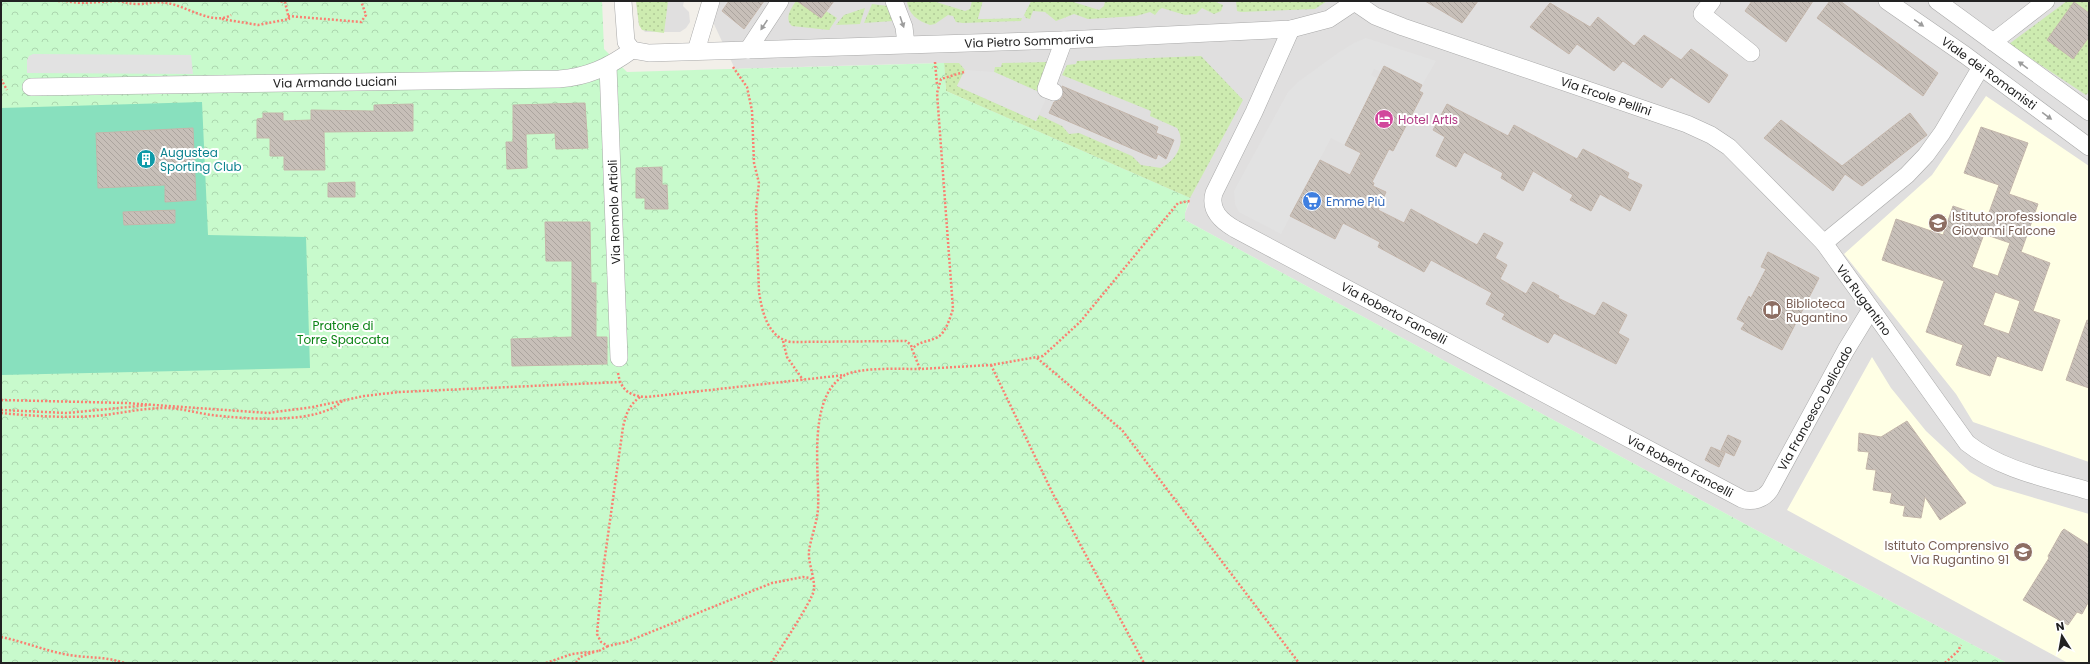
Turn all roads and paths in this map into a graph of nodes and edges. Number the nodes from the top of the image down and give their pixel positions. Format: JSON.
{"nodes":[{"id":1,"x":58,"y":1,"type":"edge"},
{"id":2,"x":63,"y":1,"type":"edge"},
{"id":3,"x":66,"y":1,"type":"edge"},
{"id":4,"x":102,"y":1,"type":"edge"},
{"id":5,"x":278,"y":1,"type":"edge"},
{"id":6,"x":361,"y":1,"type":"edge"},
{"id":7,"x":623,"y":1,"type":"edge"},
{"id":8,"x":711,"y":1,"type":"edge"},
{"id":9,"x":780,"y":1,"type":"edge"},
{"id":10,"x":894,"y":1,"type":"edge"},
{"id":11,"x":1712,"y":1,"type":"edge"},
{"id":12,"x":1887,"y":1,"type":"edge"},
{"id":13,"x":1937,"y":1,"type":"edge"},
{"id":14,"x":2046,"y":1,"type":"edge"},
{"id":15,"x":1355,"y":2,"type":"edge"},
{"id":16,"x":230,"y":14,"type":"dead end"},
{"id":17,"x":288,"y":16,"type":"junction"},
{"id":18,"x":222,"y":19,"type":"junction"},
{"id":19,"x":1290,"y":29,"type":"junction"},
{"id":20,"x":1064,"y":40,"type":"junction"},
{"id":21,"x":1992,"y":42,"type":"junction"},
{"id":22,"x":906,"y":44,"type":"junction"},
{"id":23,"x":632,"y":50,"type":"junction"},
{"id":24,"x":748,"y":50,"type":"junction"},
{"id":25,"x":696,"y":51,"type":"junction"},
{"id":26,"x":1751,"y":54,"type":"dead end"},
{"id":27,"x":935,"y":62,"type":"dead end"},
{"id":28,"x":608,"y":66,"type":"junction"},
{"id":29,"x":733,"y":67,"type":"dead end"},
{"id":30,"x":1981,"y":67,"type":"junction"},
{"id":31,"x":964,"y":72,"type":"dead end"},
{"id":32,"x":1,"y":79,"type":"edge"},
{"id":33,"x":31,"y":87,"type":"dead end"},
{"id":34,"x":7,"y":90,"type":"dead end"},
{"id":35,"x":937,"y":90,"type":"junction"},
{"id":36,"x":1054,"y":92,"type":"dead end"},
{"id":37,"x":2089,"y":112,"type":"edge"},
{"id":38,"x":2089,"y":147,"type":"edge"},
{"id":39,"x":1190,"y":200,"type":"dead end"},
{"id":40,"x":1824,"y":243,"type":"junction"},
{"id":41,"x":1871,"y":309,"type":"junction"},
{"id":42,"x":783,"y":341,"type":"junction"},
{"id":43,"x":912,"y":349,"type":"junction"},
{"id":44,"x":619,"y":358,"type":"joint"},
{"id":45,"x":1037,"y":358,"type":"junction"},
{"id":46,"x":991,"y":365,"type":"junction"},
{"id":47,"x":920,"y":369,"type":"junction"},
{"id":48,"x":845,"y":375,"type":"junction"},
{"id":49,"x":803,"y":380,"type":"junction"},
{"id":50,"x":620,"y":382,"type":"junction"},
{"id":51,"x":640,"y":397,"type":"junction"},
{"id":52,"x":1,"y":400,"type":"edge"},
{"id":53,"x":342,"y":401,"type":"junction"},
{"id":54,"x":153,"y":404,"type":"junction"},
{"id":55,"x":1,"y":410,"type":"edge"},
{"id":56,"x":1,"y":413,"type":"edge"},
{"id":57,"x":2089,"y":491,"type":"edge"},
{"id":58,"x":1754,"y":500,"type":"joint"},
{"id":59,"x":813,"y":581,"type":"junction"},
{"id":60,"x":1,"y":637,"type":"edge"},
{"id":61,"x":1961,"y":644,"type":"dead end"},
{"id":62,"x":608,"y":646,"type":"junction"},
{"id":63,"x":599,"y":650,"type":"junction"},
{"id":64,"x":1143,"y":662,"type":"edge"},
{"id":65,"x":124,"y":663,"type":"edge"},
{"id":66,"x":546,"y":663,"type":"edge"},
{"id":67,"x":576,"y":663,"type":"edge"},
{"id":68,"x":771,"y":663,"type":"edge"},
{"id":69,"x":1299,"y":663,"type":"edge"},
{"id":70,"x":1945,"y":663,"type":"edge"}],
"edges":[{"from":1,"to":2,"type":"path"},
{"from":3,"to":4,"type":"path"},
{"from":4,"to":18,"type":"path"},
{"from":5,"to":17,"type":"path"},
{"from":6,"to":17,"type":"path"},
{"from":7,"to":23,"type":"street"},
{"from":8,"to":25,"type":"street"},
{"from":9,"to":24,"type":"street","one_way":true},
{"from":10,"to":22,"type":"street","one_way":true},
{"from":11,"to":26,"type":"street"},
{"from":12,"to":30,"type":"street","name":"Viale dei Romanisti","one_way":true},
{"from":13,"to":21,"type":"street"},
{"from":14,"to":21,"type":"street"},
{"from":15,"to":19,"type":"street","name":"Via Pietro Sommariva"},
{"from":15,"to":40,"type":"street","name":"Via Ercole Pellini"},
{"from":16,"to":18,"type":"path"},
{"from":17,"to":18,"type":"path"},
{"from":19,"to":20,"type":"street","name":"Via Pietro Sommariva"},
{"from":19,"to":58,"type":"street","name":"Via Roberto Fancelli"},
{"from":20,"to":22,"type":"street","name":"Via Pietro Sommariva"},
{"from":20,"to":36,"type":"street"},
{"from":37,"to":21,"type":"street","one_way":true},
{"from":22,"to":24,"type":"street","name":"Via Pietro Sommariva"},
{"from":23,"to":25,"type":"street","name":"Via Pietro Sommariva"},
{"from":23,"to":28,"type":"street","name":"Via Armando Luciani"},
{"from":24,"to":25,"type":"street","name":"Via Pietro Sommariva"},
{"from":27,"to":35,"type":"path"},
{"from":28,"to":33,"type":"street","name":"Via Armando Luciani"},
{"from":28,"to":44,"type":"street","name":"Via Romolo Artioli"},
{"from":29,"to":42,"type":"path"},
{"from":30,"to":38,"type":"street","name":"Viale dei Romanisti","one_way":true},
{"from":30,"to":40,"type":"street"},
{"from":31,"to":35,"type":"path"},
{"from":32,"to":34,"type":"path"},
{"from":35,"to":43,"type":"path"},
{"from":39,"to":45,"type":"path"},
{"from":40,"to":41,"type":"street","name":"Via Rugantino"},
{"from":41,"to":57,"type":"street","name":"Via Rugantino"},
{"from":41,"to":58,"type":"street","name":"Via Francesco Delicado"},
{"from":42,"to":43,"type":"path"},
{"from":42,"to":49,"type":"path"},
{"from":43,"to":47,"type":"path"},
{"from":44,"to":50,"type":"path"},
{"from":45,"to":46,"type":"path"},
{"from":45,"to":69,"type":"path"},
{"from":46,"to":47,"type":"path"},
{"from":46,"to":64,"type":"path"},
{"from":47,"to":48,"type":"path"},
{"from":48,"to":49,"type":"path"},
{"from":48,"to":59,"type":"path"},
{"from":49,"to":51,"type":"path"},
{"from":50,"to":51,"type":"path"},
{"from":50,"to":53,"type":"path"},
{"from":51,"to":62,"type":"path"},
{"from":52,"to":54,"type":"path"},
{"from":53,"to":54,"type":"path"},
{"from":53,"to":56,"type":"path"},
{"from":54,"to":55,"type":"path"},
{"from":59,"to":62,"type":"path"},
{"from":59,"to":68,"type":"path"},
{"from":60,"to":65,"type":"path"},
{"from":61,"to":70,"type":"path"},
{"from":62,"to":63,"type":"path"},
{"from":63,"to":66,"type":"path"},
{"from":63,"to":67,"type":"path"}]}
